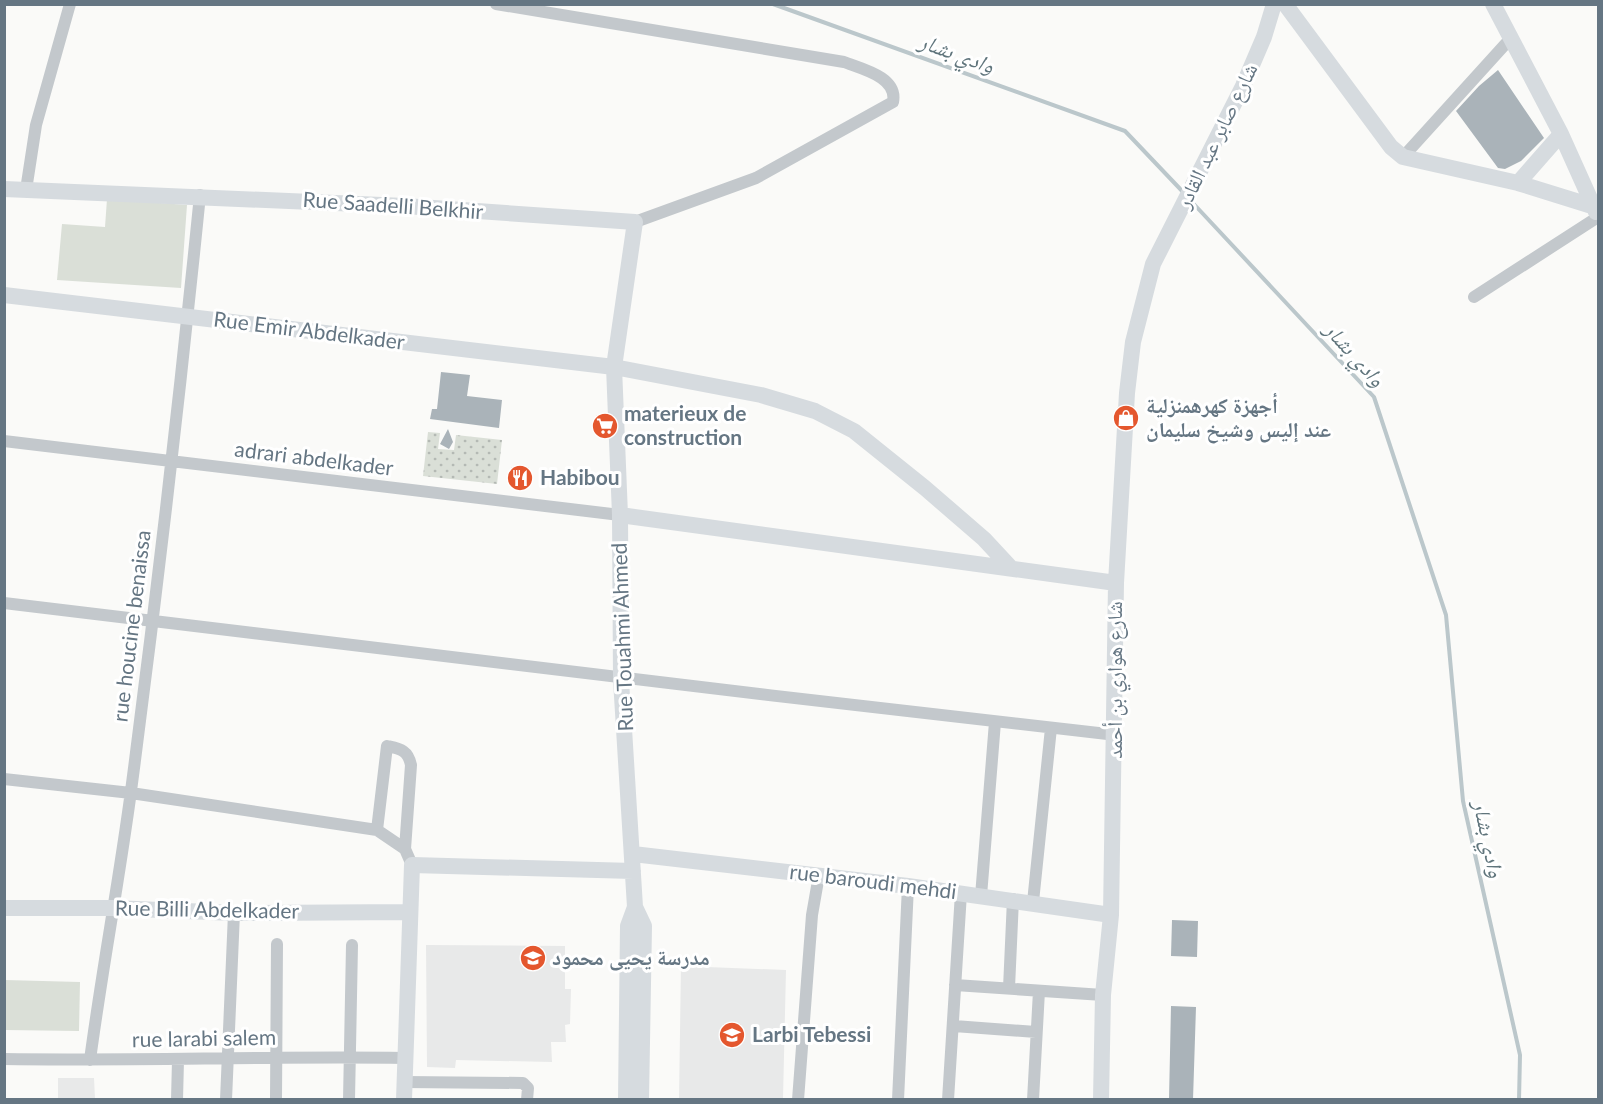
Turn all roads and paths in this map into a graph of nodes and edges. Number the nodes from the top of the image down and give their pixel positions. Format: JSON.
{"nodes":[{"id":1,"x":70,"y":4,"type":"edge"},
{"id":2,"x":496,"y":4,"type":"edge"},
{"id":3,"x":1274,"y":4,"type":"edge"},
{"id":4,"x":1285,"y":4,"type":"edge"},
{"id":5,"x":1493,"y":4,"type":"edge"},
{"id":6,"x":1510,"y":39,"type":"junction"},
{"id":7,"x":1561,"y":134,"type":"junction"},
{"id":8,"x":1404,"y":157,"type":"junction"},
{"id":9,"x":1518,"y":183,"type":"junction"},
{"id":10,"x":4,"y":189,"type":"edge"},
{"id":11,"x":26,"y":190,"type":"junction"},
{"id":12,"x":200,"y":195,"type":"junction"},
{"id":13,"x":1596,"y":212,"type":"edge"},
{"id":14,"x":635,"y":222,"type":"junction"},
{"id":15,"x":1153,"y":264,"type":"joint"},
{"id":16,"x":4,"y":295,"type":"edge"},
{"id":17,"x":1474,"y":297,"type":"dead end"},
{"id":18,"x":188,"y":316,"type":"junction"},
{"id":19,"x":614,"y":367,"type":"junction"},
{"id":20,"x":4,"y":441,"type":"edge"},
{"id":21,"x":174,"y":461,"type":"junction"},
{"id":22,"x":620,"y":515,"type":"junction"},
{"id":23,"x":1010,"y":567,"type":"junction"},
{"id":24,"x":1116,"y":583,"type":"junction"},
{"id":25,"x":4,"y":603,"type":"edge"},
{"id":26,"x":151,"y":621,"type":"junction"},
{"id":27,"x":621,"y":680,"type":"junction"},
{"id":28,"x":995,"y":722,"type":"junction"},
{"id":29,"x":1051,"y":728,"type":"junction"},
{"id":30,"x":1116,"y":735,"type":"junction"},
{"id":31,"x":4,"y":779,"type":"edge"},
{"id":32,"x":131,"y":793,"type":"junction"},
{"id":33,"x":377,"y":830,"type":"junction"},
{"id":34,"x":409,"y":857,"type":"junction"},
{"id":35,"x":633,"y":863,"type":"junction"},
{"id":36,"x":819,"y":875,"type":"junction"},
{"id":37,"x":908,"y":886,"type":"junction"},
{"id":38,"x":960,"y":894,"type":"junction"},
{"id":39,"x":981,"y":896,"type":"junction"},
{"id":40,"x":1013,"y":899,"type":"junction"},
{"id":41,"x":1033,"y":902,"type":"junction"},
{"id":42,"x":635,"y":907,"type":"junction"},
{"id":43,"x":4,"y":908,"type":"edge"},
{"id":44,"x":112,"y":908,"type":"junction"},
{"id":45,"x":410,"y":912,"type":"junction"},
{"id":46,"x":234,"y":913,"type":"junction"},
{"id":47,"x":1111,"y":915,"type":"junction"},
{"id":48,"x":277,"y":944,"type":"dead end"},
{"id":49,"x":352,"y":945,"type":"dead end"},
{"id":50,"x":956,"y":985,"type":"junction"},
{"id":51,"x":1009,"y":988,"type":"junction"},
{"id":52,"x":1039,"y":990,"type":"junction"},
{"id":53,"x":1103,"y":995,"type":"junction"},
{"id":54,"x":954,"y":1026,"type":"junction"},
{"id":55,"x":1036,"y":1032,"type":"junction"},
{"id":56,"x":277,"y":1056,"type":"junction"},
{"id":57,"x":350,"y":1057,"type":"junction"},
{"id":58,"x":404,"y":1058,"type":"junction"},
{"id":59,"x":4,"y":1059,"type":"edge"},
{"id":60,"x":90,"y":1060,"type":"junction"},
{"id":61,"x":178,"y":1060,"type":"junction"},
{"id":62,"x":226,"y":1060,"type":"junction"},
{"id":63,"x":404,"y":1082,"type":"junction"},
{"id":64,"x":177,"y":1100,"type":"edge"},
{"id":65,"x":226,"y":1100,"type":"edge"},
{"id":66,"x":276,"y":1100,"type":"edge"},
{"id":67,"x":349,"y":1100,"type":"edge"},
{"id":68,"x":404,"y":1100,"type":"edge"},
{"id":69,"x":527,"y":1100,"type":"edge"},
{"id":70,"x":626,"y":1100,"type":"edge"},
{"id":71,"x":641,"y":1100,"type":"edge"},
{"id":72,"x":798,"y":1100,"type":"edge"},
{"id":73,"x":898,"y":1100,"type":"edge"},
{"id":74,"x":948,"y":1100,"type":"edge"},
{"id":75,"x":1033,"y":1100,"type":"edge"},
{"id":76,"x":1101,"y":1100,"type":"edge"}],
"edges":[{"from":1,"to":11,"type":"street"},
{"from":2,"to":14,"type":"street"},
{"from":3,"to":15,"type":"street","name":"شارع صابر عبد القادر"},
{"from":4,"to":8,"type":"street"},
{"from":5,"to":6,"type":"street"},
{"from":6,"to":7,"type":"street"},
{"from":6,"to":8,"type":"street"},
{"from":7,"to":9,"type":"street"},
{"from":7,"to":13,"type":"street"},
{"from":8,"to":9,"type":"street"},
{"from":9,"to":13,"type":"street"},
{"from":10,"to":11,"type":"street","name":"Rue Saadelli Belkhir"},
{"from":11,"to":12,"type":"street","name":"Rue Saadelli Belkhir"},
{"from":12,"to":14,"type":"street","name":"Rue Saadelli Belkhir"},
{"from":12,"to":18,"type":"street","name":"rue houcine benaissa"},
{"from":13,"to":17,"type":"street"},
{"from":14,"to":19,"type":"street"},
{"from":15,"to":24,"type":"street","name":"شارع هواري بن أحمد"},
{"from":16,"to":18,"type":"street","name":"Rue Emir Abdelkader"},
{"from":18,"to":19,"type":"street","name":"Rue Emir Abdelkader"},
{"from":18,"to":21,"type":"street","name":"rue houcine benaissa"},
{"from":19,"to":22,"type":"street","name":"Rue Touahmi Ahmed"},
{"from":19,"to":23,"type":"street","name":"Rue Emir Abdelkader"},
{"from":20,"to":21,"type":"street","name":"adrari abdelkader"},
{"from":21,"to":22,"type":"street","name":"adrari abdelkader"},
{"from":21,"to":26,"type":"street","name":"rue houcine benaissa"},
{"from":22,"to":23,"type":"street"},
{"from":22,"to":27,"type":"street","name":"Rue Touahmi Ahmed"},
{"from":23,"to":24,"type":"street"},
{"from":24,"to":30,"type":"street","name":"شارع هواري بن أحمد"},
{"from":25,"to":26,"type":"street"},
{"from":26,"to":27,"type":"street"},
{"from":26,"to":32,"type":"street","name":"rue houcine benaissa"},
{"from":27,"to":28,"type":"street"},
{"from":27,"to":35,"type":"street","name":"Rue Touahmi Ahmed"},
{"from":28,"to":29,"type":"street"},
{"from":28,"to":39,"type":"street"},
{"from":29,"to":30,"type":"street"},
{"from":29,"to":41,"type":"street"},
{"from":30,"to":47,"type":"street","name":"شارع هواري بن أحمد"},
{"from":31,"to":32,"type":"street"},
{"from":32,"to":33,"type":"street"},
{"from":32,"to":44,"type":"street","name":"rue houcine benaissa"},
{"from":33,"to":34,"type":"street"},
{"from":33,"to":34,"type":"street"},
{"from":34,"to":35,"type":"street","name":"rue baroudi mehdi"},
{"from":34,"to":45,"type":"street"},
{"from":35,"to":36,"type":"street","name":"rue baroudi mehdi"},
{"from":35,"to":42,"type":"street","name":"Rue Touahmi Ahmed"},
{"from":36,"to":37,"type":"street","name":"rue baroudi mehdi"},
{"from":36,"to":72,"type":"street"},
{"from":37,"to":38,"type":"street","name":"rue baroudi mehdi"},
{"from":37,"to":73,"type":"street"},
{"from":38,"to":39,"type":"street","name":"rue baroudi mehdi"},
{"from":38,"to":50,"type":"street"},
{"from":39,"to":40,"type":"street","name":"rue baroudi mehdi"},
{"from":40,"to":41,"type":"street","name":"rue baroudi mehdi"},
{"from":40,"to":51,"type":"street"},
{"from":41,"to":47,"type":"street","name":"rue baroudi mehdi"},
{"from":42,"to":70,"type":"street"},
{"from":42,"to":71,"type":"street"},
{"from":43,"to":44,"type":"street","name":"Rue Billi Abdelkader"},
{"from":44,"to":46,"type":"street","name":"Rue Billi Abdelkader"},
{"from":44,"to":60,"type":"street","name":"rue houcine benaissa"},
{"from":45,"to":46,"type":"street","name":"Rue Billi Abdelkader"},
{"from":45,"to":58,"type":"street"},
{"from":46,"to":62,"type":"street"},
{"from":47,"to":53,"type":"street","name":"شارع هواري بن أحمد"},
{"from":48,"to":56,"type":"street"},
{"from":49,"to":57,"type":"street"},
{"from":50,"to":51,"type":"street"},
{"from":50,"to":54,"type":"street"},
{"from":51,"to":52,"type":"street"},
{"from":52,"to":53,"type":"street"},
{"from":52,"to":55,"type":"street"},
{"from":53,"to":76,"type":"street","name":"شارع هواري بن أحمد"},
{"from":54,"to":55,"type":"street"},
{"from":54,"to":74,"type":"street"},
{"from":55,"to":75,"type":"street"},
{"from":56,"to":57,"type":"street","name":"rue larabi salem"},
{"from":56,"to":62,"type":"street","name":"rue larabi salem"},
{"from":56,"to":66,"type":"street"},
{"from":57,"to":58,"type":"street","name":"rue larabi salem"},
{"from":57,"to":67,"type":"street"},
{"from":58,"to":63,"type":"street"},
{"from":59,"to":60,"type":"street","name":"rue larabi salem"},
{"from":60,"to":61,"type":"street","name":"rue larabi salem"},
{"from":61,"to":62,"type":"street","name":"rue larabi salem"},
{"from":61,"to":64,"type":"street"},
{"from":62,"to":65,"type":"street"},
{"from":63,"to":68,"type":"street"},
{"from":63,"to":69,"type":"street"}]}
